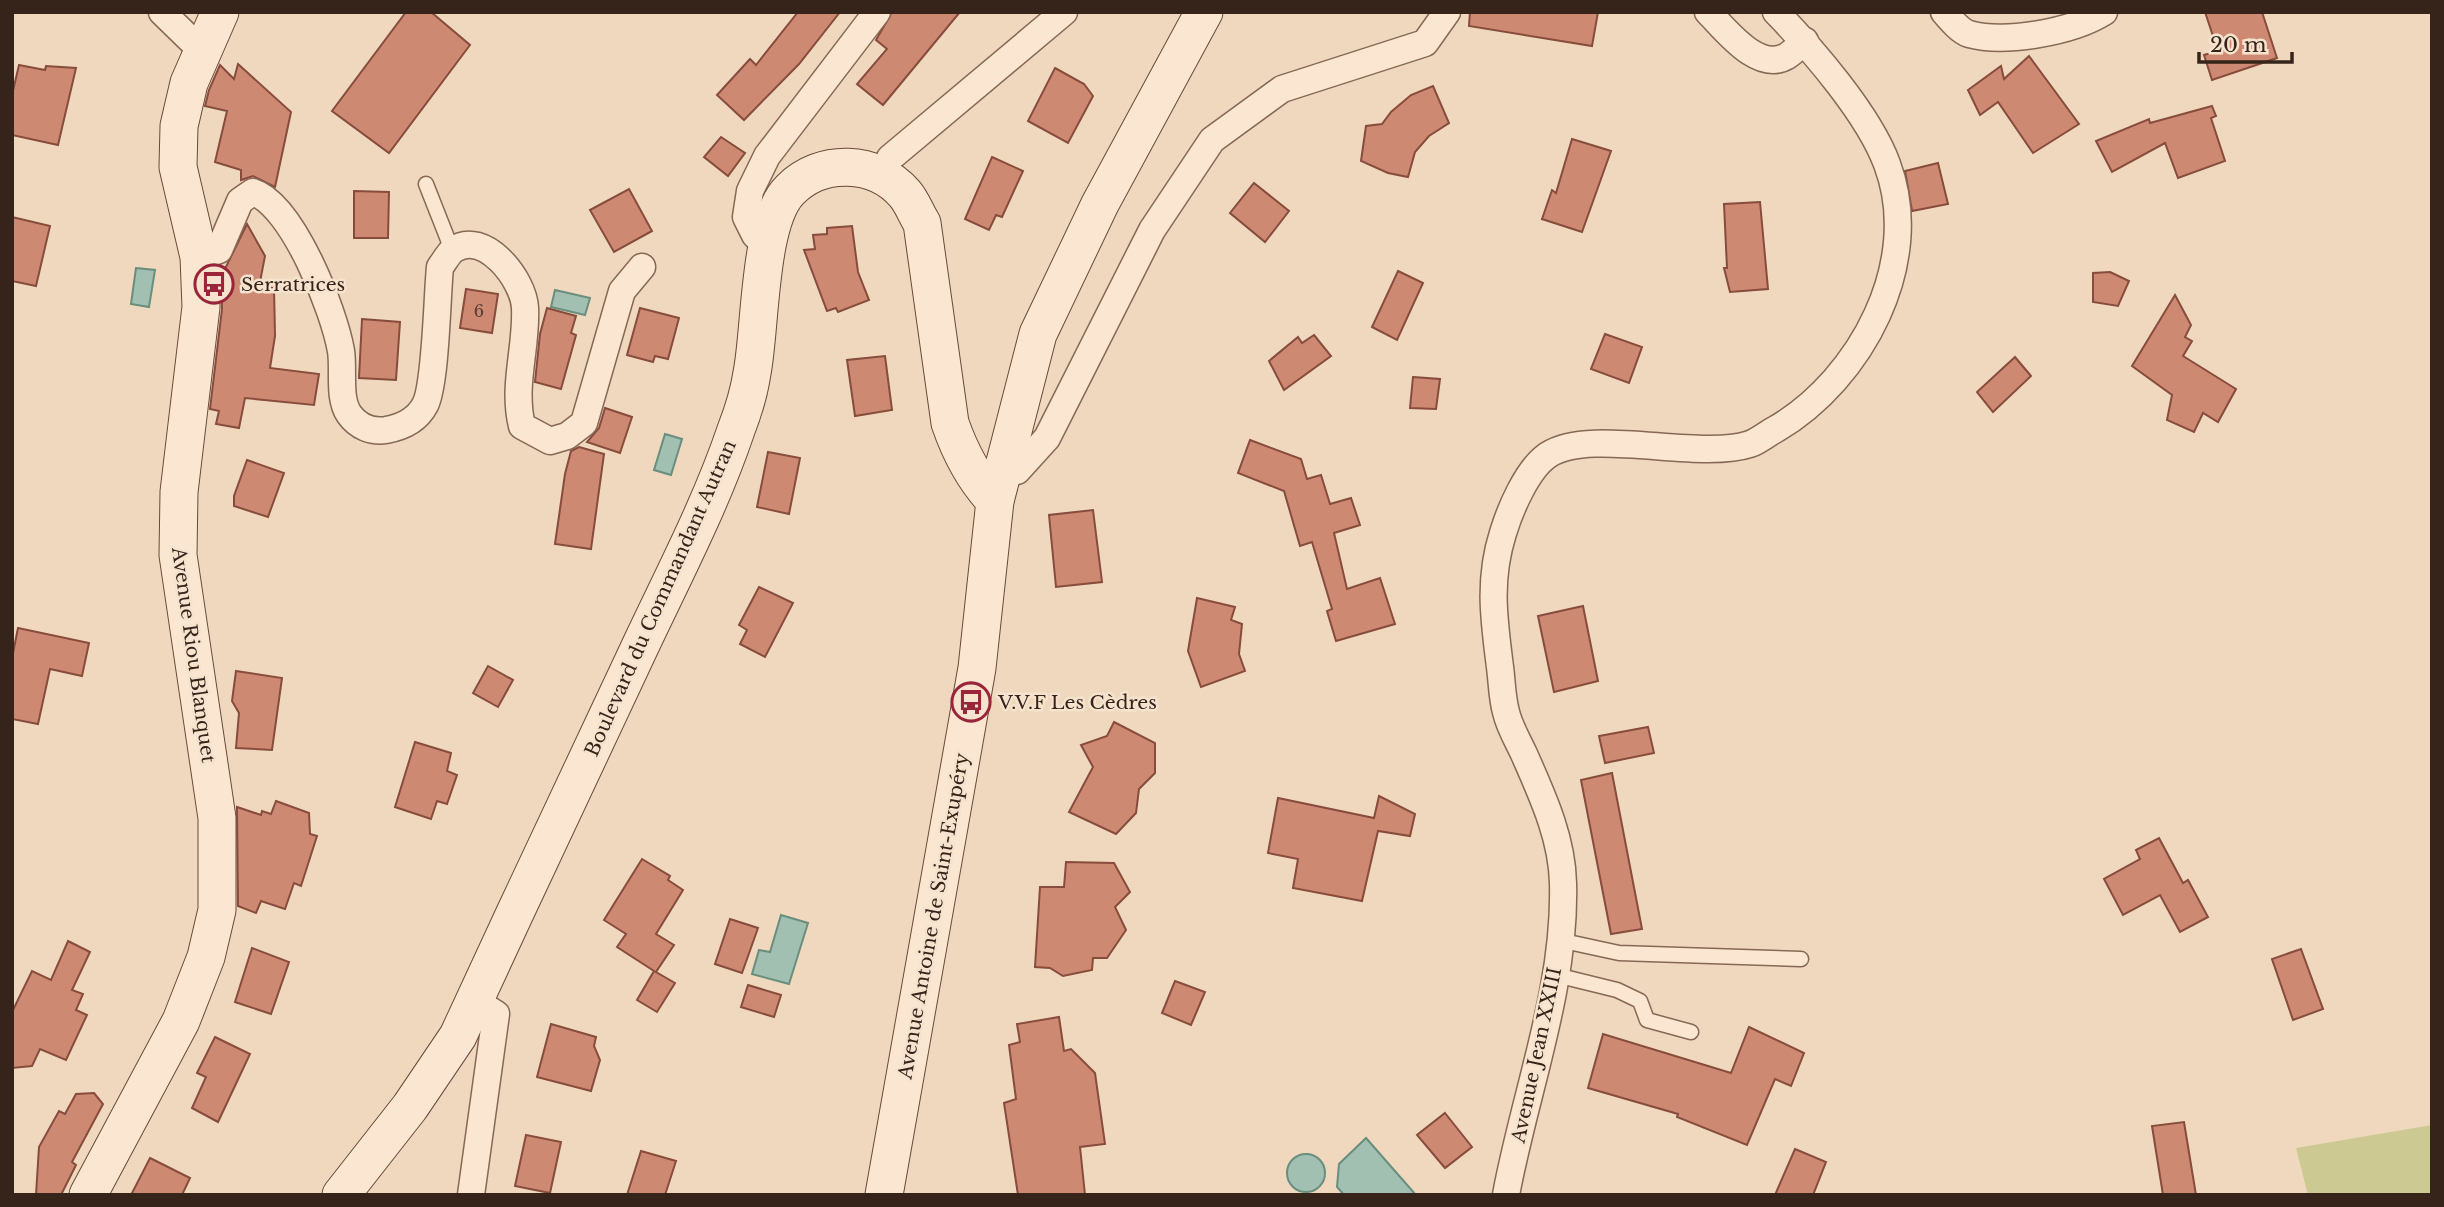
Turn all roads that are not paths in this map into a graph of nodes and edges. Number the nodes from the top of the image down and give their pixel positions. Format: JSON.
{"nodes":[{"id":1,"x":162,"y":12,"type":"edge"},
{"id":2,"x":220,"y":12,"type":"edge"},
{"id":3,"x":877,"y":12,"type":"edge"},
{"id":4,"x":1064,"y":12,"type":"edge"},
{"id":5,"x":1204,"y":12,"type":"edge"},
{"id":6,"x":1447,"y":12,"type":"edge"},
{"id":7,"x":1708,"y":12,"type":"edge"},
{"id":8,"x":1776,"y":12,"type":"edge"},
{"id":9,"x":1944,"y":12,"type":"edge"},
{"id":10,"x":2104,"y":12,"type":"edge"},
{"id":11,"x":1805,"y":41,"type":"junction"},
{"id":12,"x":203,"y":52,"type":"junction"},
{"id":13,"x":881,"y":176,"type":"junction"},
{"id":14,"x":426,"y":184,"type":"dead end"},
{"id":15,"x":768,"y":248,"type":"junction"},
{"id":16,"x":452,"y":250,"type":"junction"},
{"id":17,"x":199,"y":257,"type":"junction"},
{"id":18,"x":642,"y":267,"type":"dead end"},
{"id":19,"x":998,"y":486,"type":"junction"},
{"id":20,"x":1559,"y":940,"type":"junction"},
{"id":21,"x":1801,"y":959,"type":"dead end"},
{"id":22,"x":1556,"y":975,"type":"junction"},
{"id":23,"x":474,"y":1000,"type":"junction"},
{"id":24,"x":1691,"y":1032,"type":"dead end"},
{"id":25,"x":88,"y":1195,"type":"edge"},
{"id":26,"x":341,"y":1195,"type":"edge"},
{"id":27,"x":471,"y":1195,"type":"edge"},
{"id":28,"x":884,"y":1195,"type":"edge"},
{"id":29,"x":1506,"y":1195,"type":"edge"}],
"edges":[{"from":1,"to":12,"type":"street"},
{"from":2,"to":12,"type":"street","name":"Avenue Riou Blanquet"},
{"from":3,"to":15,"type":"street"},
{"from":4,"to":13,"type":"street"},
{"from":5,"to":19,"type":"street","name":"Avenue Antoine de Saint-Exupéry"},
{"from":6,"to":19,"type":"street"},
{"from":7,"to":11,"type":"street"},
{"from":8,"to":11,"type":"street","name":"Avenue Jean XXIII"},
{"from":9,"to":10,"type":"street"},
{"from":11,"to":20,"type":"street","name":"Avenue Jean XXIII"},
{"from":12,"to":17,"type":"street","name":"Avenue Riou Blanquet"},
{"from":13,"to":15,"type":"street","name":"Boulevard du Commandant Autran"},
{"from":13,"to":19,"type":"street","name":"Boulevard du Commandant Autran"},
{"from":14,"to":16,"type":"lane"},
{"from":15,"to":23,"type":"street","name":"Boulevard du Commandant Autran"},
{"from":16,"to":17,"type":"street"},
{"from":16,"to":18,"type":"street"},
{"from":17,"to":25,"type":"street","name":"Avenue Riou Blanquet"},
{"from":19,"to":28,"type":"street","name":"Avenue Antoine de Saint-Exupéry"},
{"from":20,"to":21,"type":"lane"},
{"from":20,"to":22,"type":"street","name":"Avenue Jean XXIII"},
{"from":22,"to":24,"type":"lane"},
{"from":22,"to":29,"type":"street","name":"Avenue Jean XXIII"},
{"from":23,"to":26,"type":"street","name":"Boulevard du Commandant Autran"},
{"from":23,"to":27,"type":"street"}]}
